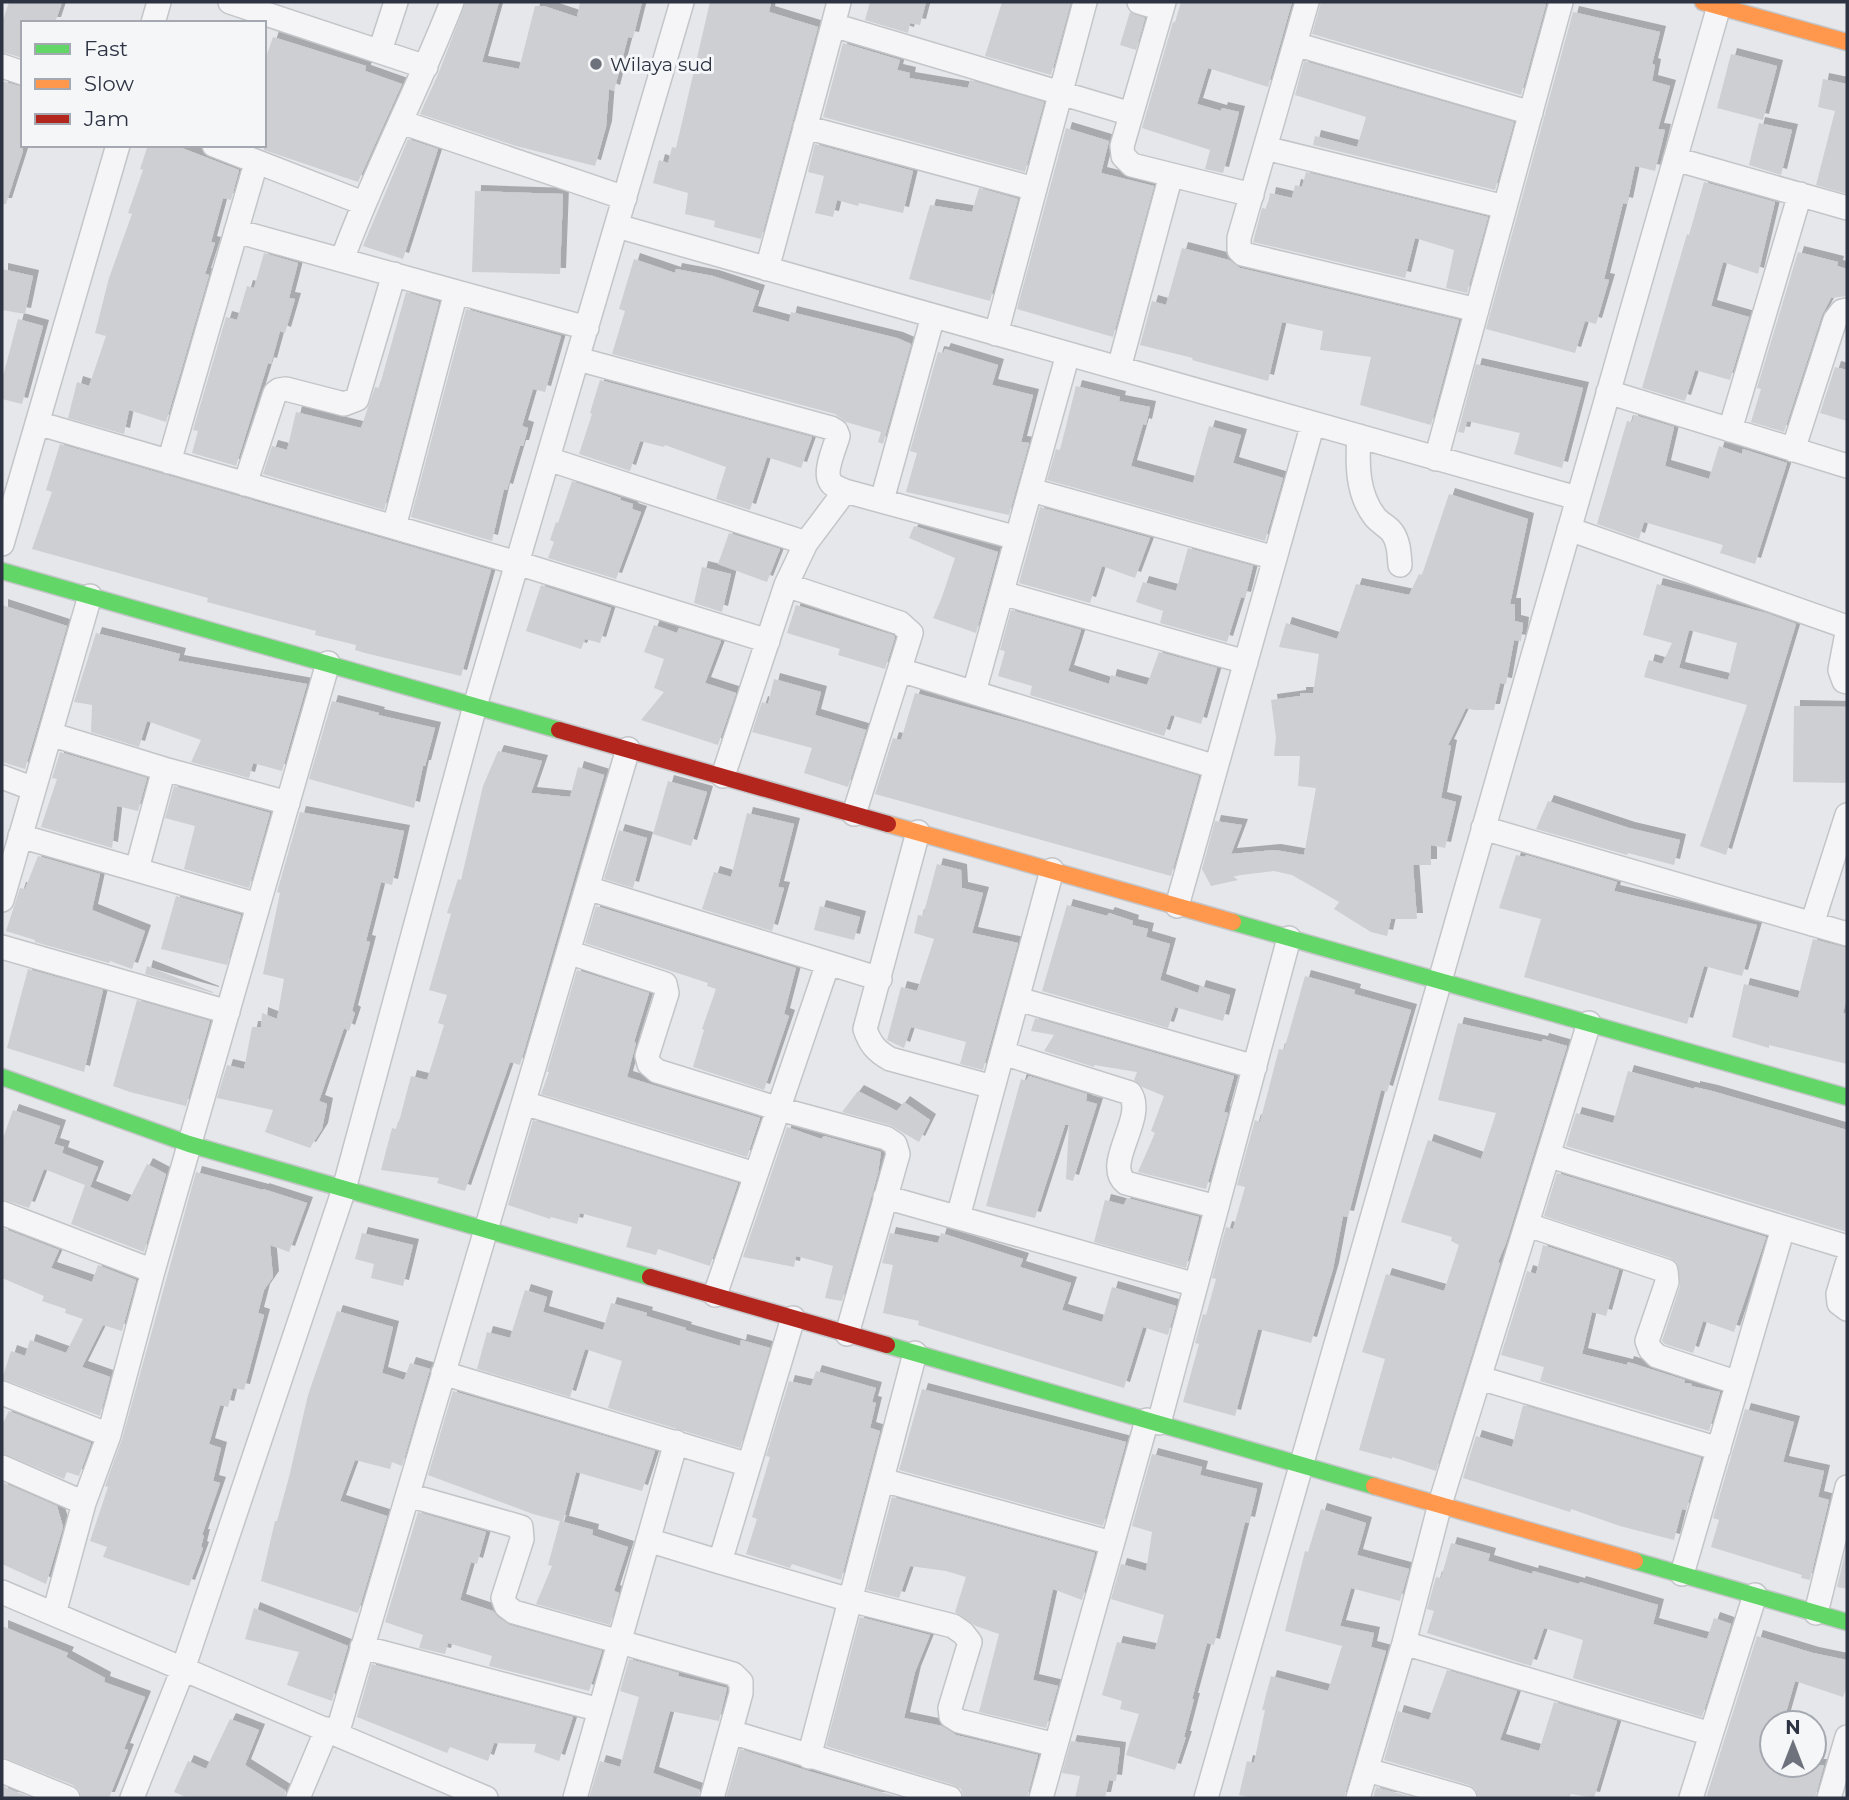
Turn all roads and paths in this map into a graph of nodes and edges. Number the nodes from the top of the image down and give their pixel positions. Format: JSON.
{"nodes":[{"id":1,"x":159,"y":2,"type":"edge"},
{"id":2,"x":230,"y":2,"type":"edge"},
{"id":3,"x":396,"y":2,"type":"edge"},
{"id":4,"x":452,"y":2,"type":"edge"},
{"id":5,"x":682,"y":2,"type":"edge"},
{"id":6,"x":839,"y":2,"type":"edge"},
{"id":7,"x":1085,"y":2,"type":"edge"},
{"id":8,"x":1139,"y":2,"type":"edge"},
{"id":9,"x":1307,"y":2,"type":"edge"},
{"id":10,"x":1561,"y":2,"type":"edge"},
{"id":11,"x":1711,"y":4,"type":"edge"},
{"id":12,"x":1163,"y":5,"type":"edge"},
{"id":13,"x":154,"y":21,"type":"edge"},
{"id":14,"x":833,"y":25,"type":"junction"},
{"id":15,"x":1847,"y":43,"type":"edge"},
{"id":16,"x":1295,"y":44,"type":"junction"},
{"id":17,"x":380,"y":51,"type":"junction"},
{"id":18,"x":2,"y":66,"type":"edge"},
{"id":19,"x":426,"y":67,"type":"junction"},
{"id":20,"x":21,"y":72,"type":"edge"},
{"id":21,"x":1060,"y":94,"type":"junction"},
{"id":22,"x":1531,"y":113,"type":"junction"},
{"id":23,"x":1131,"y":114,"type":"junction"},
{"id":24,"x":401,"y":122,"type":"junction"},
{"id":25,"x":805,"y":127,"type":"junction"},
{"id":26,"x":117,"y":147,"type":"edge"},
{"id":27,"x":219,"y":147,"type":"edge"},
{"id":28,"x":1265,"y":148,"type":"junction"},
{"id":29,"x":1675,"y":159,"type":"junction"},
{"id":30,"x":256,"y":163,"type":"junction"},
{"id":31,"x":1171,"y":174,"type":"junction"},
{"id":32,"x":1035,"y":189,"type":"junction"},
{"id":33,"x":1800,"y":194,"type":"junction"},
{"id":34,"x":1252,"y":195,"type":"junction"},
{"id":35,"x":625,"y":198,"type":"junction"},
{"id":36,"x":363,"y":203,"type":"junction"},
{"id":37,"x":1505,"y":207,"type":"junction"},
{"id":38,"x":1847,"y":208,"type":"edge"},
{"id":39,"x":617,"y":226,"type":"junction"},
{"id":40,"x":236,"y":230,"type":"junction"},
{"id":41,"x":342,"y":260,"type":"junction"},
{"id":42,"x":767,"y":269,"type":"junction"},
{"id":43,"x":394,"y":274,"type":"junction"},
{"id":44,"x":456,"y":292,"type":"junction"},
{"id":45,"x":1477,"y":310,"type":"junction"},
{"id":46,"x":1847,"y":310,"type":"edge"},
{"id":47,"x":933,"y":316,"type":"junction"},
{"id":48,"x":587,"y":328,"type":"junction"},
{"id":49,"x":996,"y":334,"type":"junction"},
{"id":50,"x":1068,"y":354,"type":"junction"},
{"id":51,"x":578,"y":359,"type":"junction"},
{"id":52,"x":1119,"y":368,"type":"junction"},
{"id":53,"x":1608,"y":393,"type":"junction"},
{"id":54,"x":37,"y":423,"type":"junction"},
{"id":55,"x":1313,"y":424,"type":"junction"},
{"id":56,"x":1730,"y":430,"type":"junction"},
{"id":57,"x":1359,"y":436,"type":"junction"},
{"id":58,"x":1793,"y":450,"type":"junction"},
{"id":59,"x":1436,"y":458,"type":"junction"},
{"id":60,"x":548,"y":459,"type":"junction"},
{"id":61,"x":169,"y":462,"type":"junction"},
{"id":62,"x":1847,"y":466,"type":"edge"},
{"id":63,"x":245,"y":484,"type":"junction"},
{"id":64,"x":1031,"y":490,"type":"junction"},
{"id":65,"x":845,"y":491,"type":"junction"},
{"id":66,"x":1577,"y":498,"type":"junction"},
{"id":67,"x":882,"y":500,"type":"junction"},
{"id":68,"x":394,"y":527,"type":"junction"},
{"id":69,"x":1569,"y":529,"type":"junction"},
{"id":70,"x":1017,"y":538,"type":"junction"},
{"id":71,"x":806,"y":543,"type":"junction"},
{"id":72,"x":2,"y":544,"type":"edge"},
{"id":73,"x":1275,"y":558,"type":"junction"},
{"id":74,"x":517,"y":563,"type":"junction"},
{"id":75,"x":1400,"y":565,"type":"dead end"},
{"id":76,"x":2,"y":571,"type":"edge"},
{"id":77,"x":786,"y":585,"type":"junction"},
{"id":78,"x":1002,"y":593,"type":"junction"},
{"id":79,"x":90,"y":596,"type":"junction"},
{"id":80,"x":1847,"y":627,"type":"edge"},
{"id":81,"x":1847,"y":633,"type":"edge"},
{"id":82,"x":768,"y":641,"type":"junction"},
{"id":83,"x":1246,"y":662,"type":"junction"},
{"id":84,"x":328,"y":663,"type":"junction"},
{"id":85,"x":900,"y":670,"type":"junction"},
{"id":86,"x":1847,"y":682,"type":"edge"},
{"id":87,"x":974,"y":692,"type":"junction"},
{"id":88,"x":475,"y":706,"type":"junction"},
{"id":89,"x":50,"y":734,"type":"junction"},
{"id":90,"x":628,"y":749,"type":"junction"},
{"id":91,"x":1216,"y":767,"type":"junction"},
{"id":92,"x":164,"y":769,"type":"junction"},
{"id":93,"x":723,"y":776,"type":"junction"},
{"id":94,"x":2,"y":777,"type":"edge"},
{"id":95,"x":34,"y":789,"type":"junction"},
{"id":96,"x":288,"y":803,"type":"junction"},
{"id":97,"x":854,"y":814,"type":"junction"},
{"id":98,"x":1847,"y":815,"type":"edge"},
{"id":99,"x":1483,"y":828,"type":"junction"},
{"id":100,"x":918,"y":832,"type":"junction"},
{"id":101,"x":20,"y":836,"type":"junction"},
{"id":102,"x":137,"y":869,"type":"junction"},
{"id":103,"x":1052,"y":870,"type":"junction"},
{"id":104,"x":587,"y":888,"type":"junction"},
{"id":105,"x":2,"y":900,"type":"edge"},
{"id":106,"x":258,"y":905,"type":"junction"},
{"id":107,"x":1177,"y":906,"type":"junction"},
{"id":108,"x":1812,"y":924,"type":"junction"},
{"id":109,"x":1847,"y":934,"type":"edge"},
{"id":110,"x":1289,"y":938,"type":"junction"},
{"id":111,"x":2,"y":947,"type":"edge"},
{"id":112,"x":568,"y":952,"type":"junction"},
{"id":113,"x":828,"y":962,"type":"junction"},
{"id":114,"x":880,"y":979,"type":"junction"},
{"id":115,"x":1440,"y":981,"type":"junction"},
{"id":116,"x":1018,"y":999,"type":"junction"},
{"id":117,"x":228,"y":1012,"type":"junction"},
{"id":118,"x":1589,"y":1023,"type":"junction"},
{"id":119,"x":1003,"y":1053,"type":"junction"},
{"id":120,"x":1255,"y":1067,"type":"junction"},
{"id":121,"x":2,"y":1077,"type":"edge"},
{"id":122,"x":993,"y":1087,"type":"junction"},
{"id":123,"x":1847,"y":1097,"type":"edge"},
{"id":124,"x":524,"y":1103,"type":"junction"},
{"id":125,"x":779,"y":1109,"type":"junction"},
{"id":126,"x":190,"y":1144,"type":"junction"},
{"id":127,"x":1550,"y":1156,"type":"junction"},
{"id":128,"x":755,"y":1174,"type":"junction"},
{"id":129,"x":344,"y":1189,"type":"junction"},
{"id":130,"x":885,"y":1197,"type":"junction"},
{"id":131,"x":1217,"y":1208,"type":"junction"},
{"id":132,"x":2,"y":1213,"type":"edge"},
{"id":133,"x":958,"y":1217,"type":"junction"},
{"id":134,"x":1528,"y":1225,"type":"junction"},
{"id":135,"x":1783,"y":1228,"type":"junction"},
{"id":136,"x":486,"y":1230,"type":"junction"},
{"id":137,"x":1847,"y":1247,"type":"edge"},
{"id":138,"x":1847,"y":1264,"type":"edge"},
{"id":139,"x":152,"y":1271,"type":"junction"},
{"id":140,"x":1196,"y":1285,"type":"junction"},
{"id":141,"x":715,"y":1295,"type":"junction"},
{"id":142,"x":1847,"y":1309,"type":"edge"},
{"id":143,"x":793,"y":1318,"type":"junction"},
{"id":144,"x":847,"y":1334,"type":"junction"},
{"id":145,"x":915,"y":1353,"type":"junction"},
{"id":146,"x":443,"y":1373,"type":"junction"},
{"id":147,"x":1480,"y":1378,"type":"junction"},
{"id":148,"x":1738,"y":1383,"type":"junction"},
{"id":149,"x":2,"y":1393,"type":"edge"},
{"id":150,"x":1153,"y":1422,"type":"junction"},
{"id":151,"x":108,"y":1435,"type":"junction"},
{"id":152,"x":676,"y":1442,"type":"junction"},
{"id":153,"x":1718,"y":1449,"type":"junction"},
{"id":154,"x":749,"y":1465,"type":"junction"},
{"id":155,"x":1301,"y":1465,"type":"junction"},
{"id":156,"x":2,"y":1467,"type":"edge"},
{"id":157,"x":882,"y":1480,"type":"junction"},
{"id":158,"x":1847,"y":1487,"type":"edge"},
{"id":159,"x":408,"y":1495,"type":"junction"},
{"id":160,"x":84,"y":1503,"type":"junction"},
{"id":161,"x":1440,"y":1504,"type":"junction"},
{"id":162,"x":648,"y":1540,"type":"junction"},
{"id":163,"x":1112,"y":1543,"type":"junction"},
{"id":164,"x":720,"y":1562,"type":"junction"},
{"id":165,"x":1682,"y":1574,"type":"junction"},
{"id":166,"x":2,"y":1592,"type":"edge"},
{"id":167,"x":1755,"y":1595,"type":"junction"},
{"id":168,"x":850,"y":1600,"type":"junction"},
{"id":169,"x":1816,"y":1613,"type":"junction"},
{"id":170,"x":54,"y":1614,"type":"junction"},
{"id":171,"x":1847,"y":1622,"type":"edge"},
{"id":172,"x":620,"y":1642,"type":"junction"},
{"id":173,"x":1405,"y":1643,"type":"junction"},
{"id":174,"x":362,"y":1647,"type":"junction"},
{"id":175,"x":183,"y":1669,"type":"junction"},
{"id":176,"x":600,"y":1710,"type":"junction"},
{"id":177,"x":332,"y":1731,"type":"junction"},
{"id":178,"x":730,"y":1732,"type":"junction"},
{"id":179,"x":1711,"y":1734,"type":"junction"},
{"id":180,"x":1056,"y":1745,"type":"junction"},
{"id":181,"x":1845,"y":1752,"type":"edge"},
{"id":182,"x":809,"y":1757,"type":"junction"},
{"id":183,"x":1367,"y":1770,"type":"junction"},
{"id":184,"x":4,"y":1780,"type":"edge"},
{"id":185,"x":68,"y":1798,"type":"edge"},
{"id":186,"x":132,"y":1798,"type":"edge"},
{"id":187,"x":298,"y":1798,"type":"edge"},
{"id":188,"x":486,"y":1798,"type":"edge"},
{"id":189,"x":575,"y":1798,"type":"edge"},
{"id":190,"x":712,"y":1798,"type":"edge"},
{"id":191,"x":950,"y":1798,"type":"edge"},
{"id":192,"x":1041,"y":1798,"type":"edge"},
{"id":193,"x":1206,"y":1798,"type":"edge"},
{"id":194,"x":1358,"y":1798,"type":"edge"},
{"id":195,"x":1465,"y":1798,"type":"edge"},
{"id":196,"x":1691,"y":1798,"type":"edge"},
{"id":197,"x":1829,"y":1798,"type":"edge"}],
"edges":[{"from":1,"to":13,"type":"street"},
{"from":2,"to":17,"type":"street"},
{"from":3,"to":17,"type":"street"},
{"from":4,"to":19,"type":"street"},
{"from":5,"to":35,"type":"street"},
{"from":6,"to":14,"type":"street"},
{"from":7,"to":21,"type":"street"},
{"from":8,"to":12,"type":"street"},
{"from":9,"to":16,"type":"street"},
{"from":10,"to":22,"type":"street"},
{"from":11,"to":15,"type":"street"},
{"from":11,"to":29,"type":"street"},
{"from":12,"to":23,"type":"street"},
{"from":14,"to":21,"type":"street"},
{"from":14,"to":25,"type":"street"},
{"from":16,"to":22,"type":"street"},
{"from":16,"to":28,"type":"street"},
{"from":17,"to":19,"type":"street"},
{"from":18,"to":20,"type":"street"},
{"from":19,"to":24,"type":"street"},
{"from":21,"to":23,"type":"street"},
{"from":21,"to":32,"type":"street"},
{"from":22,"to":37,"type":"street"},
{"from":23,"to":31,"type":"street"},
{"from":24,"to":35,"type":"street"},
{"from":24,"to":36,"type":"street"},
{"from":25,"to":32,"type":"street"},
{"from":25,"to":42,"type":"street"},
{"from":26,"to":54,"type":"street"},
{"from":27,"to":30,"type":"street"},
{"from":28,"to":34,"type":"street"},
{"from":28,"to":37,"type":"street"},
{"from":29,"to":33,"type":"street"},
{"from":29,"to":53,"type":"street"},
{"from":30,"to":36,"type":"street"},
{"from":30,"to":40,"type":"street"},
{"from":31,"to":34,"type":"street"},
{"from":31,"to":52,"type":"street"},
{"from":32,"to":49,"type":"street"},
{"from":33,"to":38,"type":"street"},
{"from":33,"to":56,"type":"street"},
{"from":34,"to":45,"type":"street"},
{"from":35,"to":39,"type":"street"},
{"from":36,"to":41,"type":"street"},
{"from":37,"to":45,"type":"street"},
{"from":39,"to":42,"type":"street"},
{"from":39,"to":48,"type":"street"},
{"from":40,"to":41,"type":"street"},
{"from":40,"to":61,"type":"street"},
{"from":41,"to":43,"type":"street"},
{"from":42,"to":47,"type":"street"},
{"from":43,"to":44,"type":"street"},
{"from":43,"to":63,"type":"street"},
{"from":44,"to":48,"type":"street"},
{"from":44,"to":68,"type":"street"},
{"from":45,"to":59,"type":"street"},
{"from":46,"to":58,"type":"street"},
{"from":47,"to":49,"type":"street"},
{"from":47,"to":67,"type":"street"},
{"from":48,"to":51,"type":"street"},
{"from":49,"to":50,"type":"street"},
{"from":50,"to":52,"type":"street"},
{"from":50,"to":64,"type":"street"},
{"from":51,"to":60,"type":"street"},
{"from":51,"to":65,"type":"street"},
{"from":52,"to":55,"type":"street"},
{"from":53,"to":56,"type":"street"},
{"from":53,"to":66,"type":"street"},
{"from":54,"to":61,"type":"street"},
{"from":54,"to":72,"type":"street"},
{"from":55,"to":57,"type":"street"},
{"from":55,"to":73,"type":"street"},
{"from":56,"to":58,"type":"street"},
{"from":57,"to":59,"type":"street"},
{"from":57,"to":75,"type":"street"},
{"from":58,"to":62,"type":"street"},
{"from":59,"to":66,"type":"street"},
{"from":60,"to":71,"type":"street"},
{"from":60,"to":74,"type":"street"},
{"from":61,"to":63,"type":"street"},
{"from":63,"to":68,"type":"street"},
{"from":64,"to":70,"type":"street"},
{"from":64,"to":73,"type":"street"},
{"from":65,"to":67,"type":"street"},
{"from":65,"to":71,"type":"street"},
{"from":66,"to":69,"type":"street"},
{"from":67,"to":70,"type":"street"},
{"from":68,"to":74,"type":"street"},
{"from":69,"to":80,"type":"street"},
{"from":69,"to":99,"type":"street"},
{"from":70,"to":78,"type":"street"},
{"from":71,"to":77,"type":"street"},
{"from":73,"to":83,"type":"street"},
{"from":74,"to":82,"type":"street"},
{"from":74,"to":88,"type":"street"},
{"from":76,"to":79,"type":"street"},
{"from":77,"to":82,"type":"street"},
{"from":77,"to":85,"type":"street"},
{"from":78,"to":83,"type":"street"},
{"from":78,"to":87,"type":"street"},
{"from":79,"to":84,"type":"street"},
{"from":79,"to":89,"type":"street"},
{"from":81,"to":86,"type":"street"},
{"from":82,"to":93,"type":"street"},
{"from":83,"to":91,"type":"street"},
{"from":84,"to":88,"type":"street"},
{"from":84,"to":96,"type":"street"},
{"from":85,"to":87,"type":"street"},
{"from":85,"to":97,"type":"street"},
{"from":87,"to":91,"type":"street"},
{"from":88,"to":90,"type":"street"},
{"from":88,"to":129,"type":"street"},
{"from":89,"to":92,"type":"street"},
{"from":89,"to":95,"type":"street"},
{"from":90,"to":93,"type":"street"},
{"from":90,"to":104,"type":"street"},
{"from":91,"to":107,"type":"street"},
{"from":92,"to":96,"type":"street"},
{"from":92,"to":102,"type":"street"},
{"from":93,"to":97,"type":"street"},
{"from":94,"to":95,"type":"street"},
{"from":95,"to":101,"type":"street"},
{"from":96,"to":106,"type":"street"},
{"from":97,"to":100,"type":"street"},
{"from":98,"to":108,"type":"street"},
{"from":99,"to":108,"type":"street"},
{"from":99,"to":115,"type":"street"},
{"from":100,"to":103,"type":"street"},
{"from":100,"to":114,"type":"street"},
{"from":101,"to":102,"type":"street"},
{"from":101,"to":105,"type":"street"},
{"from":102,"to":106,"type":"street"},
{"from":103,"to":107,"type":"street"},
{"from":103,"to":116,"type":"street"},
{"from":104,"to":112,"type":"street"},
{"from":104,"to":113,"type":"street"},
{"from":106,"to":117,"type":"street"},
{"from":107,"to":110,"type":"street"},
{"from":108,"to":109,"type":"street"},
{"from":110,"to":115,"type":"street"},
{"from":110,"to":120,"type":"street"},
{"from":111,"to":117,"type":"street"},
{"from":112,"to":124,"type":"street"},
{"from":112,"to":125,"type":"street"},
{"from":113,"to":114,"type":"street"},
{"from":113,"to":125,"type":"street"},
{"from":114,"to":122,"type":"street"},
{"from":115,"to":118,"type":"street"},
{"from":115,"to":155,"type":"street"},
{"from":116,"to":119,"type":"street"},
{"from":116,"to":120,"type":"street"},
{"from":117,"to":126,"type":"street"},
{"from":118,"to":123,"type":"street"},
{"from":118,"to":127,"type":"street"},
{"from":119,"to":122,"type":"street"},
{"from":119,"to":131,"type":"street"},
{"from":120,"to":131,"type":"street"},
{"from":121,"to":126,"type":"street"},
{"from":122,"to":133,"type":"street"},
{"from":124,"to":128,"type":"street"},
{"from":124,"to":136,"type":"street"},
{"from":125,"to":128,"type":"street"},
{"from":125,"to":130,"type":"street"},
{"from":126,"to":129,"type":"street"},
{"from":126,"to":139,"type":"street"},
{"from":127,"to":134,"type":"street"},
{"from":127,"to":135,"type":"street"},
{"from":128,"to":141,"type":"street"},
{"from":129,"to":136,"type":"street"},
{"from":129,"to":175,"type":"street"},
{"from":130,"to":133,"type":"street"},
{"from":130,"to":144,"type":"street"},
{"from":131,"to":140,"type":"street"},
{"from":132,"to":139,"type":"street"},
{"from":133,"to":140,"type":"street"},
{"from":134,"to":147,"type":"street"},
{"from":134,"to":148,"type":"street"},
{"from":135,"to":137,"type":"street"},
{"from":135,"to":148,"type":"street"},
{"from":136,"to":141,"type":"street"},
{"from":136,"to":146,"type":"street"},
{"from":138,"to":142,"type":"street"},
{"from":139,"to":151,"type":"street"},
{"from":140,"to":150,"type":"street"},
{"from":141,"to":143,"type":"street"},
{"from":143,"to":144,"type":"street"},
{"from":143,"to":154,"type":"street"},
{"from":144,"to":145,"type":"street"},
{"from":145,"to":150,"type":"street"},
{"from":145,"to":157,"type":"street"},
{"from":146,"to":152,"type":"street"},
{"from":146,"to":159,"type":"street"},
{"from":147,"to":153,"type":"street"},
{"from":147,"to":161,"type":"street"},
{"from":148,"to":153,"type":"street"},
{"from":149,"to":151,"type":"street"},
{"from":150,"to":155,"type":"street"},
{"from":150,"to":163,"type":"street"},
{"from":151,"to":160,"type":"street"},
{"from":152,"to":154,"type":"street"},
{"from":152,"to":162,"type":"street"},
{"from":153,"to":165,"type":"street"},
{"from":154,"to":164,"type":"street"},
{"from":155,"to":161,"type":"street"},
{"from":155,"to":193,"type":"street"},
{"from":156,"to":160,"type":"street"},
{"from":157,"to":163,"type":"street"},
{"from":157,"to":168,"type":"street"},
{"from":158,"to":169,"type":"street"},
{"from":159,"to":172,"type":"street"},
{"from":159,"to":174,"type":"street"},
{"from":160,"to":170,"type":"street"},
{"from":161,"to":165,"type":"street"},
{"from":161,"to":173,"type":"street"},
{"from":162,"to":164,"type":"street"},
{"from":162,"to":172,"type":"street"},
{"from":163,"to":180,"type":"street"},
{"from":164,"to":168,"type":"street"},
{"from":165,"to":167,"type":"street"},
{"from":166,"to":170,"type":"street"},
{"from":167,"to":169,"type":"street"},
{"from":167,"to":179,"type":"street"},
{"from":168,"to":180,"type":"street"},
{"from":168,"to":182,"type":"street"},
{"from":169,"to":171,"type":"street"},
{"from":170,"to":175,"type":"street"},
{"from":172,"to":176,"type":"street"},
{"from":172,"to":178,"type":"street"},
{"from":173,"to":179,"type":"street"},
{"from":173,"to":183,"type":"street"},
{"from":174,"to":176,"type":"street"},
{"from":174,"to":177,"type":"street"},
{"from":175,"to":177,"type":"street"},
{"from":175,"to":186,"type":"street"},
{"from":176,"to":189,"type":"street"},
{"from":177,"to":187,"type":"street"},
{"from":177,"to":188,"type":"street"},
{"from":178,"to":182,"type":"street"},
{"from":178,"to":190,"type":"street"},
{"from":179,"to":196,"type":"street"},
{"from":180,"to":192,"type":"street"},
{"from":181,"to":197,"type":"street"},
{"from":182,"to":191,"type":"street"},
{"from":183,"to":194,"type":"street"},
{"from":183,"to":195,"type":"street"},
{"from":184,"to":185,"type":"street"}]}
